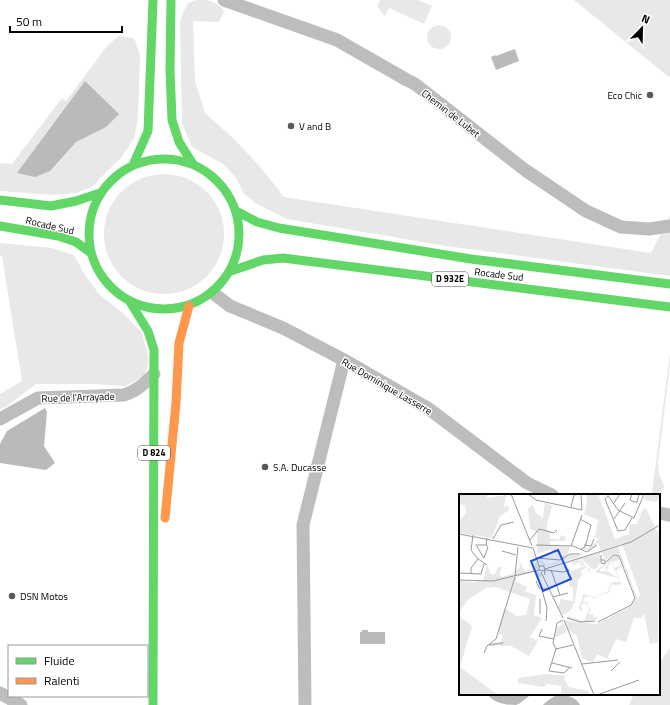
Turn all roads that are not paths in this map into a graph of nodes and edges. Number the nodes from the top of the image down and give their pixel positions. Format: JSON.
{"nodes":[{"id":1,"x":153,"y":0,"type":"edge"},
{"id":2,"x":171,"y":0,"type":"edge"},
{"id":3,"x":224,"y":0,"type":"edge"},
{"id":4,"x":193,"y":164,"type":"junction"},
{"id":5,"x":133,"y":165,"type":"junction"},
{"id":6,"x":100,"y":193,"type":"junction"},
{"id":7,"x":0,"y":200,"type":"edge"},
{"id":8,"x":236,"y":212,"type":"junction"},
{"id":9,"x":0,"y":226,"type":"edge"},
{"id":10,"x":670,"y":226,"type":"edge"},
{"id":11,"x":91,"y":253,"type":"junction"},
{"id":12,"x":231,"y":271,"type":"junction"},
{"id":13,"x":670,"y":284,"type":"edge"},
{"id":14,"x":213,"y":292,"type":"junction"},
{"id":15,"x":130,"y":302,"type":"junction"},
{"id":16,"x":189,"y":306,"type":"junction"},
{"id":17,"x":670,"y":307,"type":"edge"},
{"id":18,"x":344,"y":360,"type":"junction"},
{"id":19,"x":154,"y":374,"type":"junction"},
{"id":20,"x":0,"y":419,"type":"edge"},
{"id":21,"x":550,"y":494,"type":"edge"},
{"id":22,"x":660,"y":513,"type":"edge"},
{"id":23,"x":670,"y":515,"type":"edge"},
{"id":24,"x":153,"y":610,"type":"junction"},
{"id":25,"x":0,"y":693,"type":"edge"},
{"id":26,"x":21,"y":705,"type":"edge"},
{"id":27,"x":153,"y":705,"type":"edge"},
{"id":28,"x":305,"y":705,"type":"edge"}],
"edges":[{"from":1,"to":5,"type":"main road"},
{"from":2,"to":4,"type":"main road"},
{"from":3,"to":10,"type":"street","name":"Chemin de Lubet"},
{"from":4,"to":5,"type":"main road"},
{"from":4,"to":8,"type":"main road"},
{"from":5,"to":6,"type":"main road"},
{"from":6,"to":7,"type":"main road","name":"Rocade Sud"},
{"from":6,"to":11,"type":"main road"},
{"from":8,"to":12,"type":"main road"},
{"from":8,"to":13,"type":"main road","name":"Rocade Sud","number":"D 932E"},
{"from":9,"to":11,"type":"main road","name":"Rocade Sud"},
{"from":11,"to":15,"type":"main road"},
{"from":12,"to":14,"type":"main road"},
{"from":12,"to":17,"type":"main road","name":"Rocade Sud","number":"D 932E"},
{"from":14,"to":16,"type":"main road"},
{"from":14,"to":18,"type":"street","name":"Rue Dominique Lasserre"},
{"from":15,"to":16,"type":"main road"},
{"from":15,"to":19,"type":"main road","number":"D 824"},
{"from":16,"to":24,"type":"main road","number":"D 824"},
{"from":18,"to":21,"type":"street","name":"Rue Dominique Lasserre"},
{"from":18,"to":28,"type":"street"},
{"from":19,"to":20,"type":"street","name":"Rue de l'Arrayade"},
{"from":19,"to":24,"type":"main road","number":"D 824"},
{"from":22,"to":23,"type":"street"},
{"from":24,"to":27,"type":"main road","number":"D 824"},
{"from":25,"to":26,"type":"street"}]}
